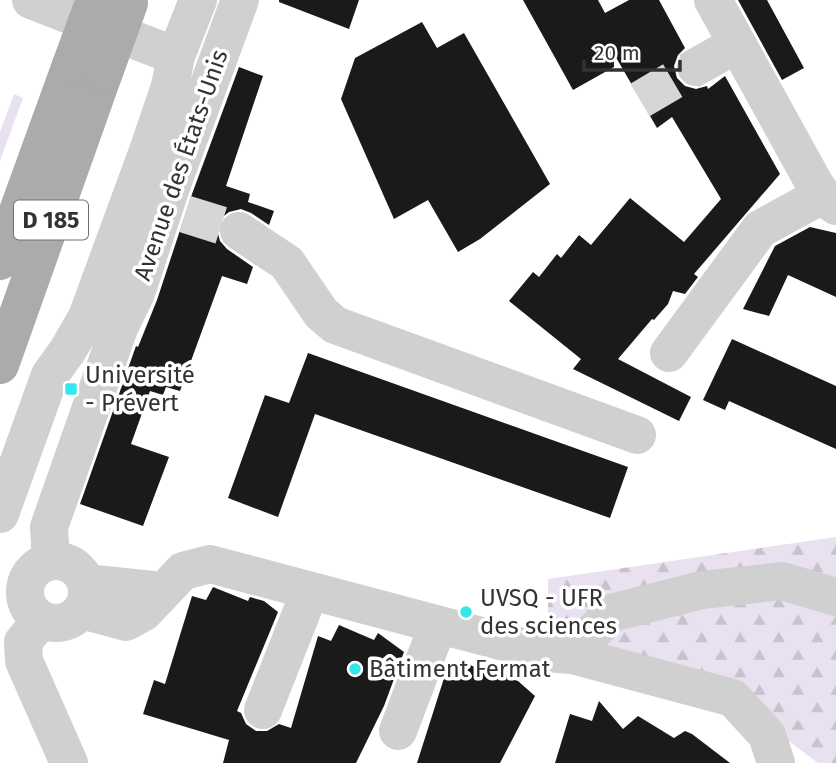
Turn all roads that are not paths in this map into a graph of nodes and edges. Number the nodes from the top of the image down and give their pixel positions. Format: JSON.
{"nodes":[{"id":1,"x":31,"y":0,"type":"edge"},
{"id":2,"x":198,"y":0,"type":"edge"},
{"id":3,"x":240,"y":0,"type":"edge"},
{"id":4,"x":713,"y":0,"type":"edge"},
{"id":5,"x":118,"y":1,"type":"edge"},
{"id":6,"x":737,"y":44,"type":"junction"},
{"id":7,"x":176,"y":56,"type":"junction"},
{"id":8,"x":696,"y":67,"type":"tunnel mouth"},
{"id":9,"x":87,"y":70,"type":"junction"},
{"id":10,"x":829,"y":200,"type":"edge"},
{"id":11,"x":239,"y":231,"type":"tunnel mouth"},
{"id":12,"x":0,"y":261,"type":"edge"},
{"id":13,"x":103,"y":323,"type":"junction"},
{"id":14,"x":669,"y":353,"type":"dead end"},
{"id":15,"x":0,"y":365,"type":"edge"},
{"id":16,"x":637,"y":435,"type":"dead end"},
{"id":17,"x":0,"y":514,"type":"edge"},
{"id":18,"x":51,"y":561,"type":"junction"},
{"id":19,"x":310,"y":591,"type":"junction"},
{"id":20,"x":84,"y":597,"type":"junction"},
{"id":21,"x":836,"y":597,"type":"edge"},
{"id":22,"x":41,"y":620,"type":"junction"},
{"id":23,"x":438,"y":625,"type":"junction"},
{"id":24,"x":572,"y":655,"type":"junction"},
{"id":25,"x":263,"y":710,"type":"dead end"},
{"id":26,"x":398,"y":731,"type":"dead end"},
{"id":27,"x":69,"y":763,"type":"edge"},
{"id":28,"x":776,"y":763,"type":"edge"}],
"edges":[{"from":1,"to":7,"type":"street"},
{"from":2,"to":7,"type":"street","name":"Avenue des États-Unis"},
{"from":3,"to":13,"type":"street","name":"Avenue des États-Unis"},
{"from":4,"to":6,"type":"street"},
{"from":5,"to":9,"type":"main road","number":"D 185","bridge":true},
{"from":6,"to":8,"type":"street"},
{"from":6,"to":10,"type":"street"},
{"from":7,"to":13,"type":"street","name":"Avenue des États-Unis"},
{"from":9,"to":12,"type":"main road","number":"D 185"},
{"from":9,"to":15,"type":"main road","number":"D 185"},
{"from":10,"to":14,"type":"street"},
{"from":11,"to":16,"type":"street"},
{"from":13,"to":17,"type":"street","name":"Avenue des États-Unis"},
{"from":13,"to":18,"type":"street","name":"Avenue des États-Unis"},
{"from":18,"to":20,"type":"street"},
{"from":18,"to":22,"type":"street"},
{"from":19,"to":20,"type":"street"},
{"from":19,"to":23,"type":"street"},
{"from":19,"to":25,"type":"street"},
{"from":20,"to":22,"type":"street"},
{"from":21,"to":24,"type":"street"},
{"from":22,"to":27,"type":"street"},
{"from":23,"to":24,"type":"street"},
{"from":23,"to":26,"type":"street"},
{"from":24,"to":28,"type":"street"}]}
